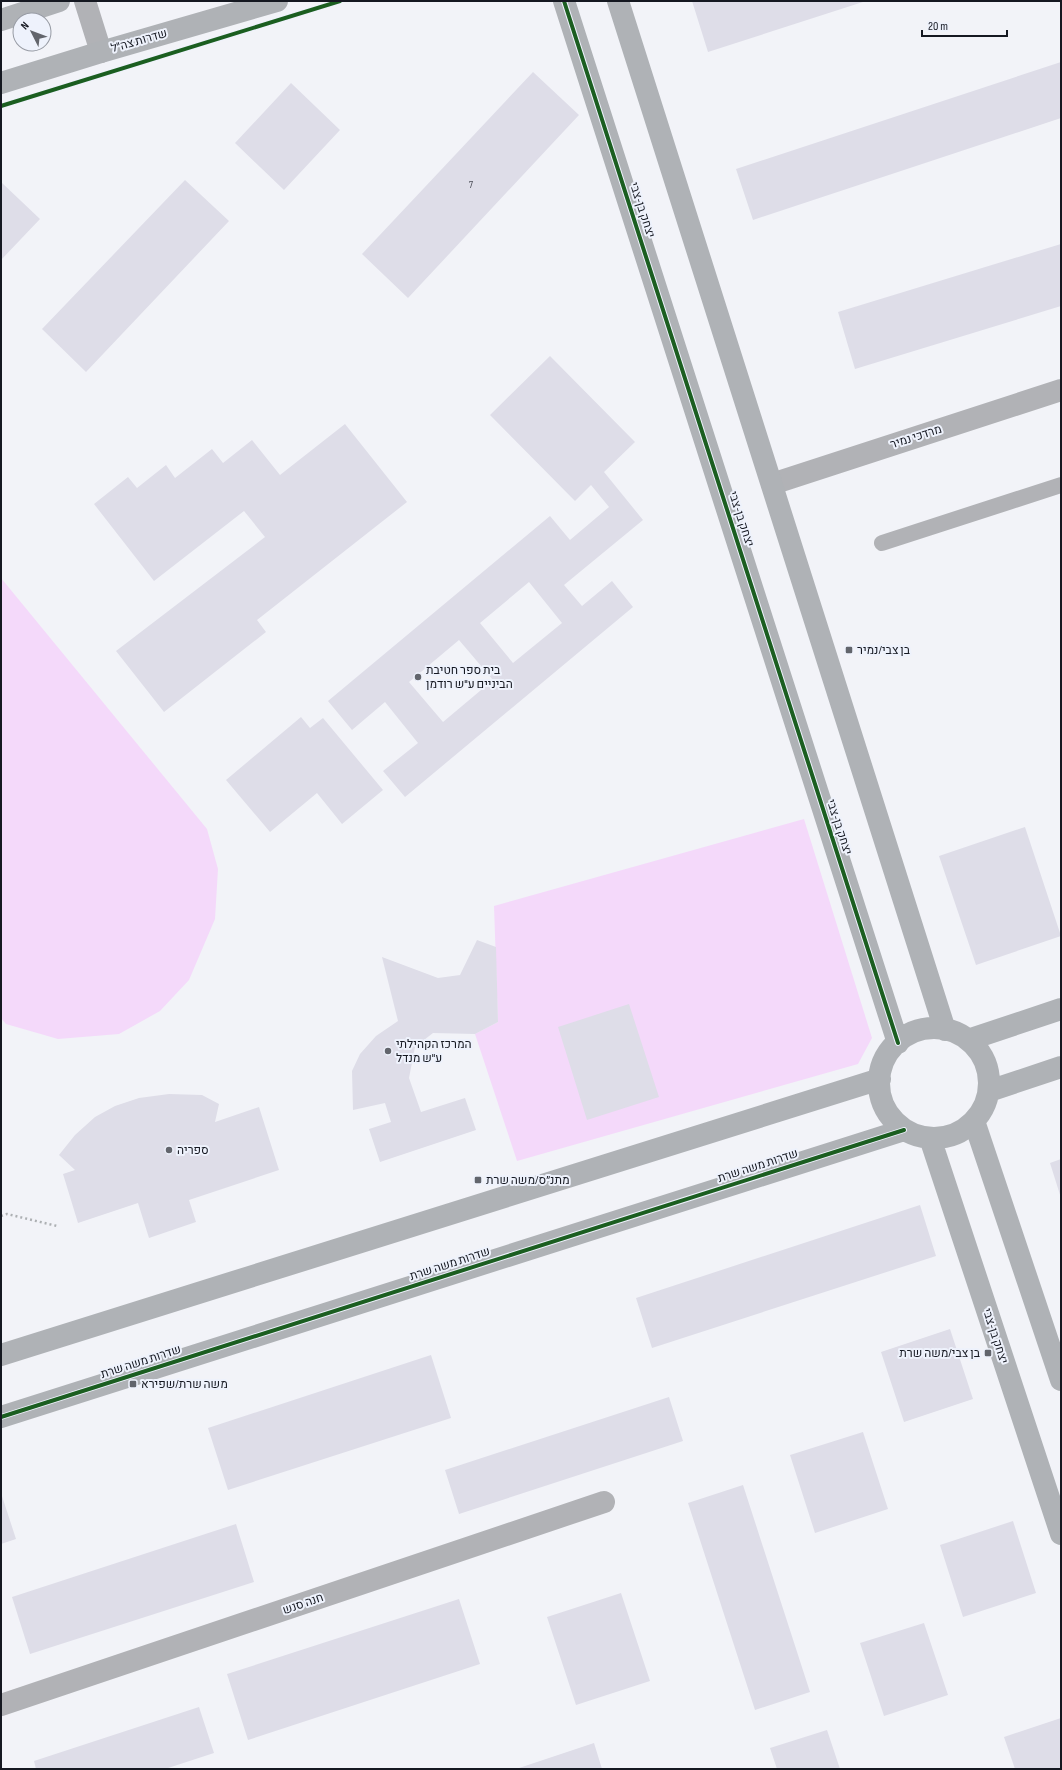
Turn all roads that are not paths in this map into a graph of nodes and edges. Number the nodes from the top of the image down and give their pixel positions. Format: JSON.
{"nodes":[{"id":1,"x":59,"y":1,"type":"edge"},
{"id":2,"x":85,"y":1,"type":"edge"},
{"id":3,"x":277,"y":1,"type":"edge"},
{"id":4,"x":564,"y":1,"type":"edge"},
{"id":5,"x":618,"y":1,"type":"edge"},
{"id":6,"x":1,"y":20,"type":"edge"},
{"id":7,"x":101,"y":52,"type":"junction"},
{"id":8,"x":1,"y":83,"type":"edge"},
{"id":9,"x":1061,"y":390,"type":"edge"},
{"id":10,"x":772,"y":484,"type":"junction"},
{"id":11,"x":1061,"y":485,"type":"edge"},
{"id":12,"x":882,"y":543,"type":"dead end"},
{"id":13,"x":1061,"y":1009,"type":"edge"},
{"id":14,"x":945,"y":1030,"type":"junction"},
{"id":15,"x":968,"y":1040,"type":"junction"},
{"id":16,"x":898,"y":1043,"type":"junction"},
{"id":17,"x":1061,"y":1067,"type":"edge"},
{"id":18,"x":880,"y":1079,"type":"junction"},
{"id":19,"x":989,"y":1091,"type":"junction"},
{"id":20,"x":974,"y":1121,"type":"junction"},
{"id":21,"x":904,"y":1130,"type":"junction"},
{"id":22,"x":930,"y":1138,"type":"junction"},
{"id":23,"x":1,"y":1355,"type":"edge"},
{"id":24,"x":1061,"y":1380,"type":"edge"},
{"id":25,"x":1,"y":1417,"type":"edge"},
{"id":26,"x":604,"y":1502,"type":"dead end"},
{"id":27,"x":1061,"y":1534,"type":"edge"},
{"id":28,"x":1,"y":1705,"type":"edge"}],
"edges":[{"from":1,"to":6,"type":"street"},
{"from":2,"to":7,"type":"street"},
{"from":3,"to":7,"type":"street","name":"שדרות צה\"ל"},
{"from":4,"to":16,"type":"street","name":"יצחק בן-צבי"},
{"from":5,"to":10,"type":"street"},
{"from":7,"to":8,"type":"street","name":"שדרות צה\"ל"},
{"from":9,"to":10,"type":"street","name":"מרדכי נמיר"},
{"from":10,"to":14,"type":"street"},
{"from":11,"to":12,"type":"lane"},
{"from":13,"to":15,"type":"street"},
{"from":14,"to":15,"type":"street"},
{"from":14,"to":16,"type":"street"},
{"from":15,"to":19,"type":"street"},
{"from":16,"to":18,"type":"street"},
{"from":17,"to":19,"type":"street"},
{"from":18,"to":21,"type":"street"},
{"from":18,"to":23,"type":"street"},
{"from":19,"to":20,"type":"street"},
{"from":20,"to":22,"type":"street"},
{"from":20,"to":24,"type":"street"},
{"from":21,"to":22,"type":"street"},
{"from":21,"to":25,"type":"street","name":"שדרות משה שרת"},
{"from":22,"to":27,"type":"street","name":"יצחק בן-צבי"},
{"from":26,"to":28,"type":"street","name":"חנה סנש"}]}
